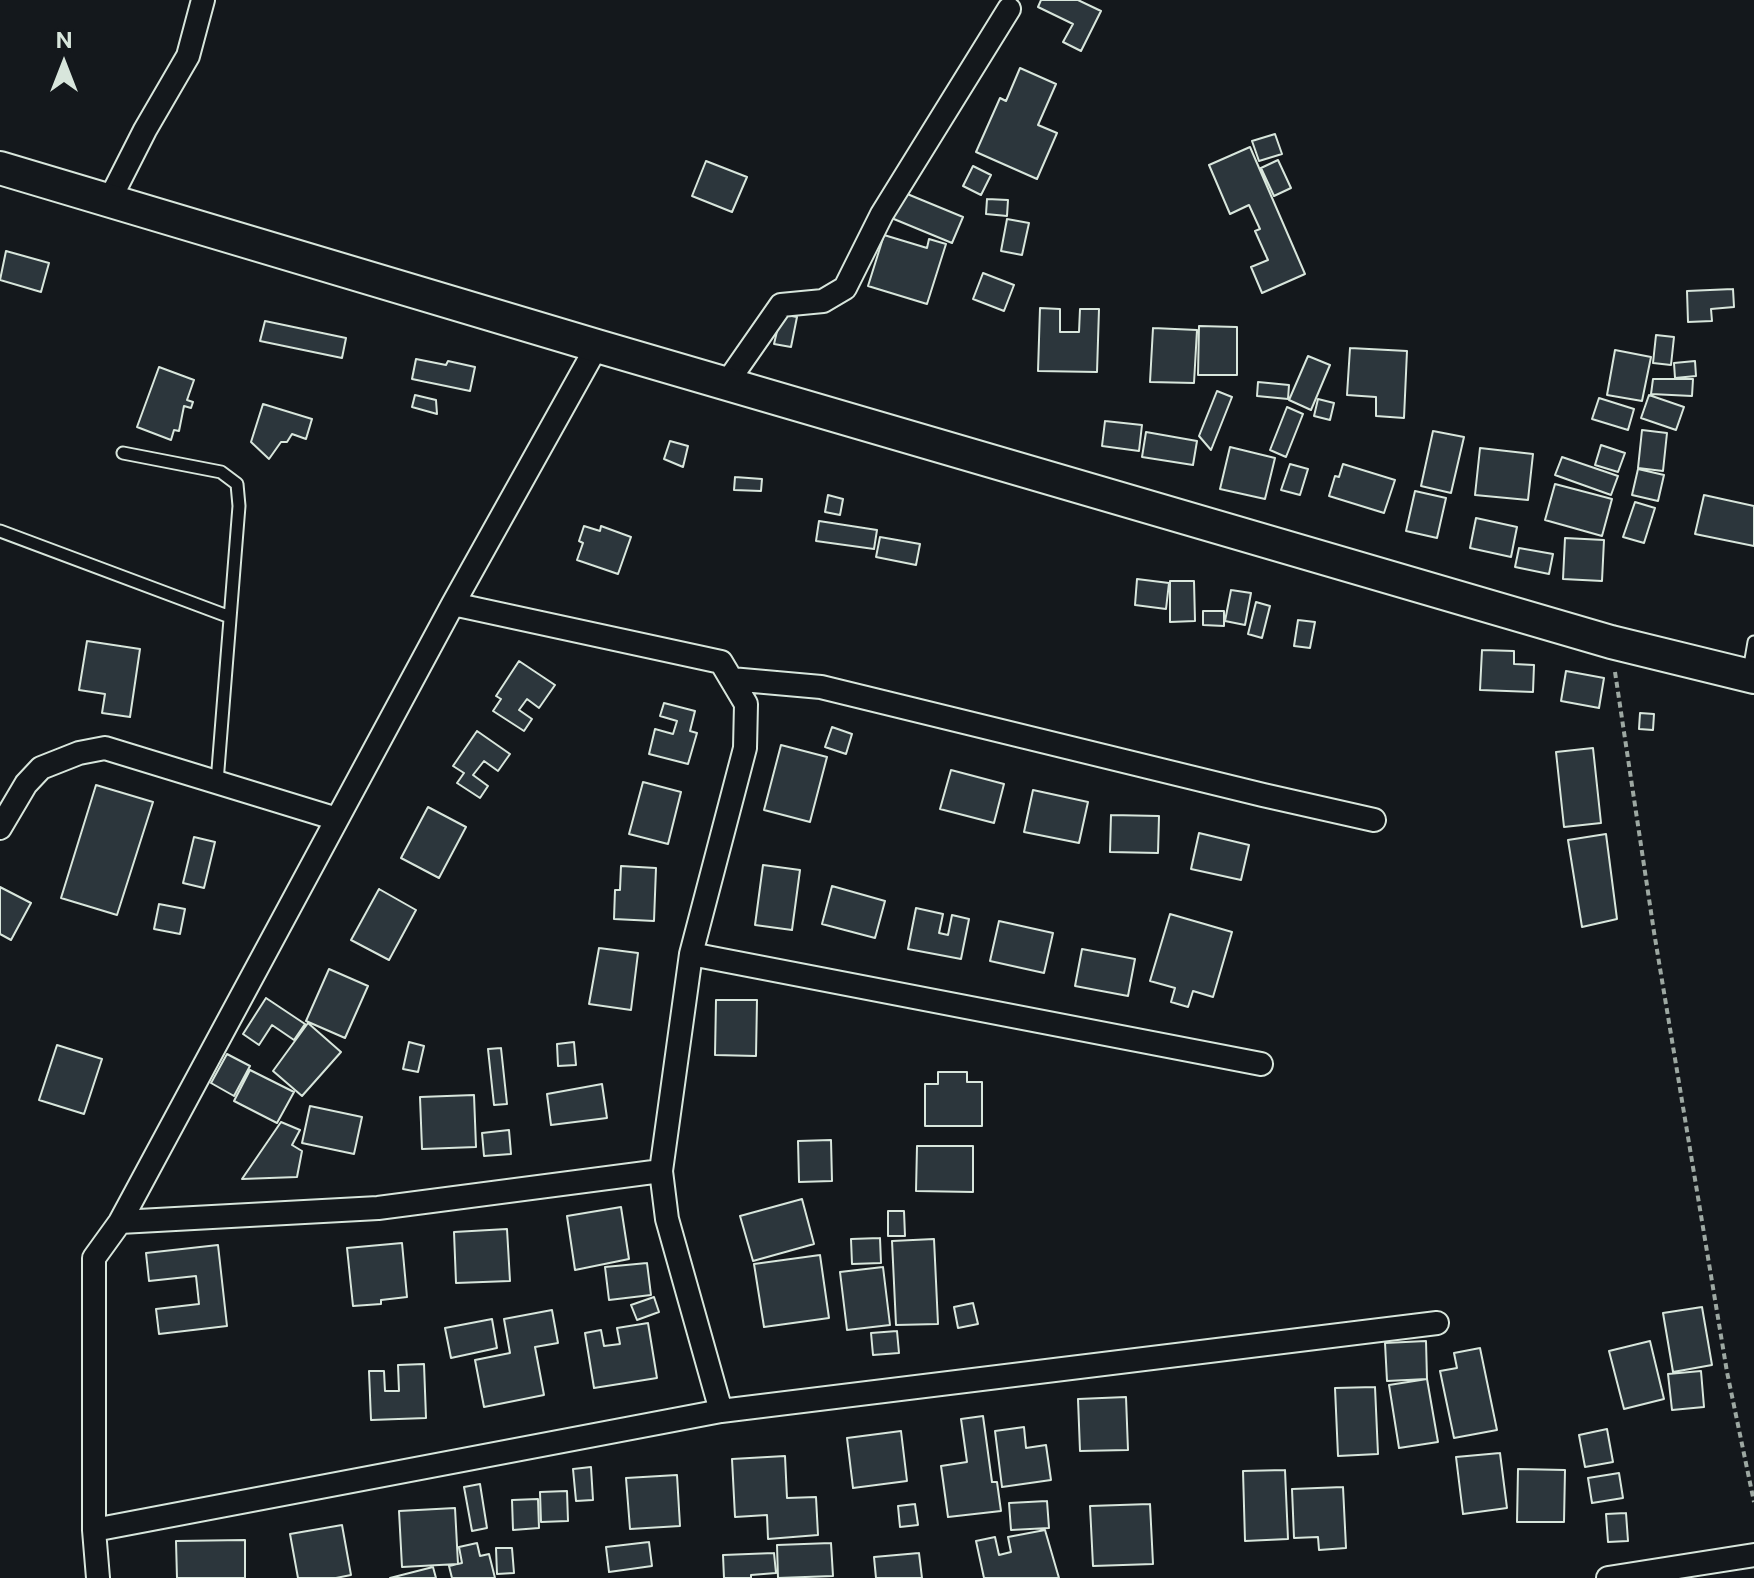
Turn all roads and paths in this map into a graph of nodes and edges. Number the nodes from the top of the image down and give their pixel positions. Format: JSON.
{"nodes":[{"id":1,"x":203,"y":0,"type":"edge"},
{"id":2,"x":1009,"y":9,"type":"dead end"},
{"id":3,"x":0,"y":168,"type":"edge"},
{"id":4,"x":109,"y":201,"type":"junction"},
{"id":5,"x":597,"y":346,"type":"junction"},
{"id":6,"x":726,"y":384,"type":"junction"},
{"id":7,"x":123,"y":453,"type":"dead end"},
{"id":8,"x":0,"y":531,"type":"edge"},
{"id":9,"x":453,"y":604,"type":"junction"},
{"id":10,"x":230,"y":617,"type":"junction"},
{"id":11,"x":1611,"y":642,"type":"junction"},
{"id":12,"x":1754,"y":642,"type":"edge"},
{"id":13,"x":1751,"y":677,"type":"edge"},
{"id":14,"x":731,"y":679,"type":"junction"},
{"id":15,"x":217,"y":782,"type":"junction"},
{"id":16,"x":337,"y":819,"type":"junction"},
{"id":17,"x":1374,"y":820,"type":"dead end"},
{"id":18,"x":0,"y":828,"type":"edge"},
{"id":19,"x":691,"y":954,"type":"junction"},
{"id":20,"x":1261,"y":1064,"type":"dead end"},
{"id":21,"x":661,"y":1171,"type":"junction"},
{"id":22,"x":120,"y":1222,"type":"junction"},
{"id":23,"x":1437,"y":1323,"type":"dead end"},
{"id":24,"x":721,"y":1411,"type":"junction"},
{"id":25,"x":1754,"y":1502,"type":"edge"},
{"id":26,"x":94,"y":1530,"type":"junction"},
{"id":27,"x":1754,"y":1555,"type":"edge"},
{"id":28,"x":98,"y":1578,"type":"edge"},
{"id":29,"x":1608,"y":1578,"type":"edge"}],
"edges":[{"from":1,"to":4,"type":"street"},
{"from":2,"to":6,"type":"street"},
{"from":3,"to":4,"type":"main road"},
{"from":4,"to":5,"type":"main road"},
{"from":5,"to":6,"type":"main road"},
{"from":5,"to":9,"type":"street"},
{"from":6,"to":11,"type":"main road"},
{"from":7,"to":10,"type":"lane"},
{"from":8,"to":10,"type":"lane"},
{"from":9,"to":14,"type":"street"},
{"from":9,"to":16,"type":"street"},
{"from":10,"to":15,"type":"lane"},
{"from":11,"to":13,"type":"main road"},
{"from":11,"to":25,"type":"path"},
{"from":12,"to":13,"type":"lane"},
{"from":14,"to":17,"type":"street"},
{"from":14,"to":19,"type":"street"},
{"from":15,"to":16,"type":"street"},
{"from":15,"to":18,"type":"street"},
{"from":16,"to":22,"type":"street"},
{"from":19,"to":20,"type":"street"},
{"from":19,"to":21,"type":"street"},
{"from":21,"to":22,"type":"street"},
{"from":21,"to":24,"type":"street"},
{"from":22,"to":26,"type":"street"},
{"from":23,"to":24,"type":"street"},
{"from":24,"to":26,"type":"street"},
{"from":26,"to":28,"type":"street"},
{"from":27,"to":29,"type":"street"}]}
